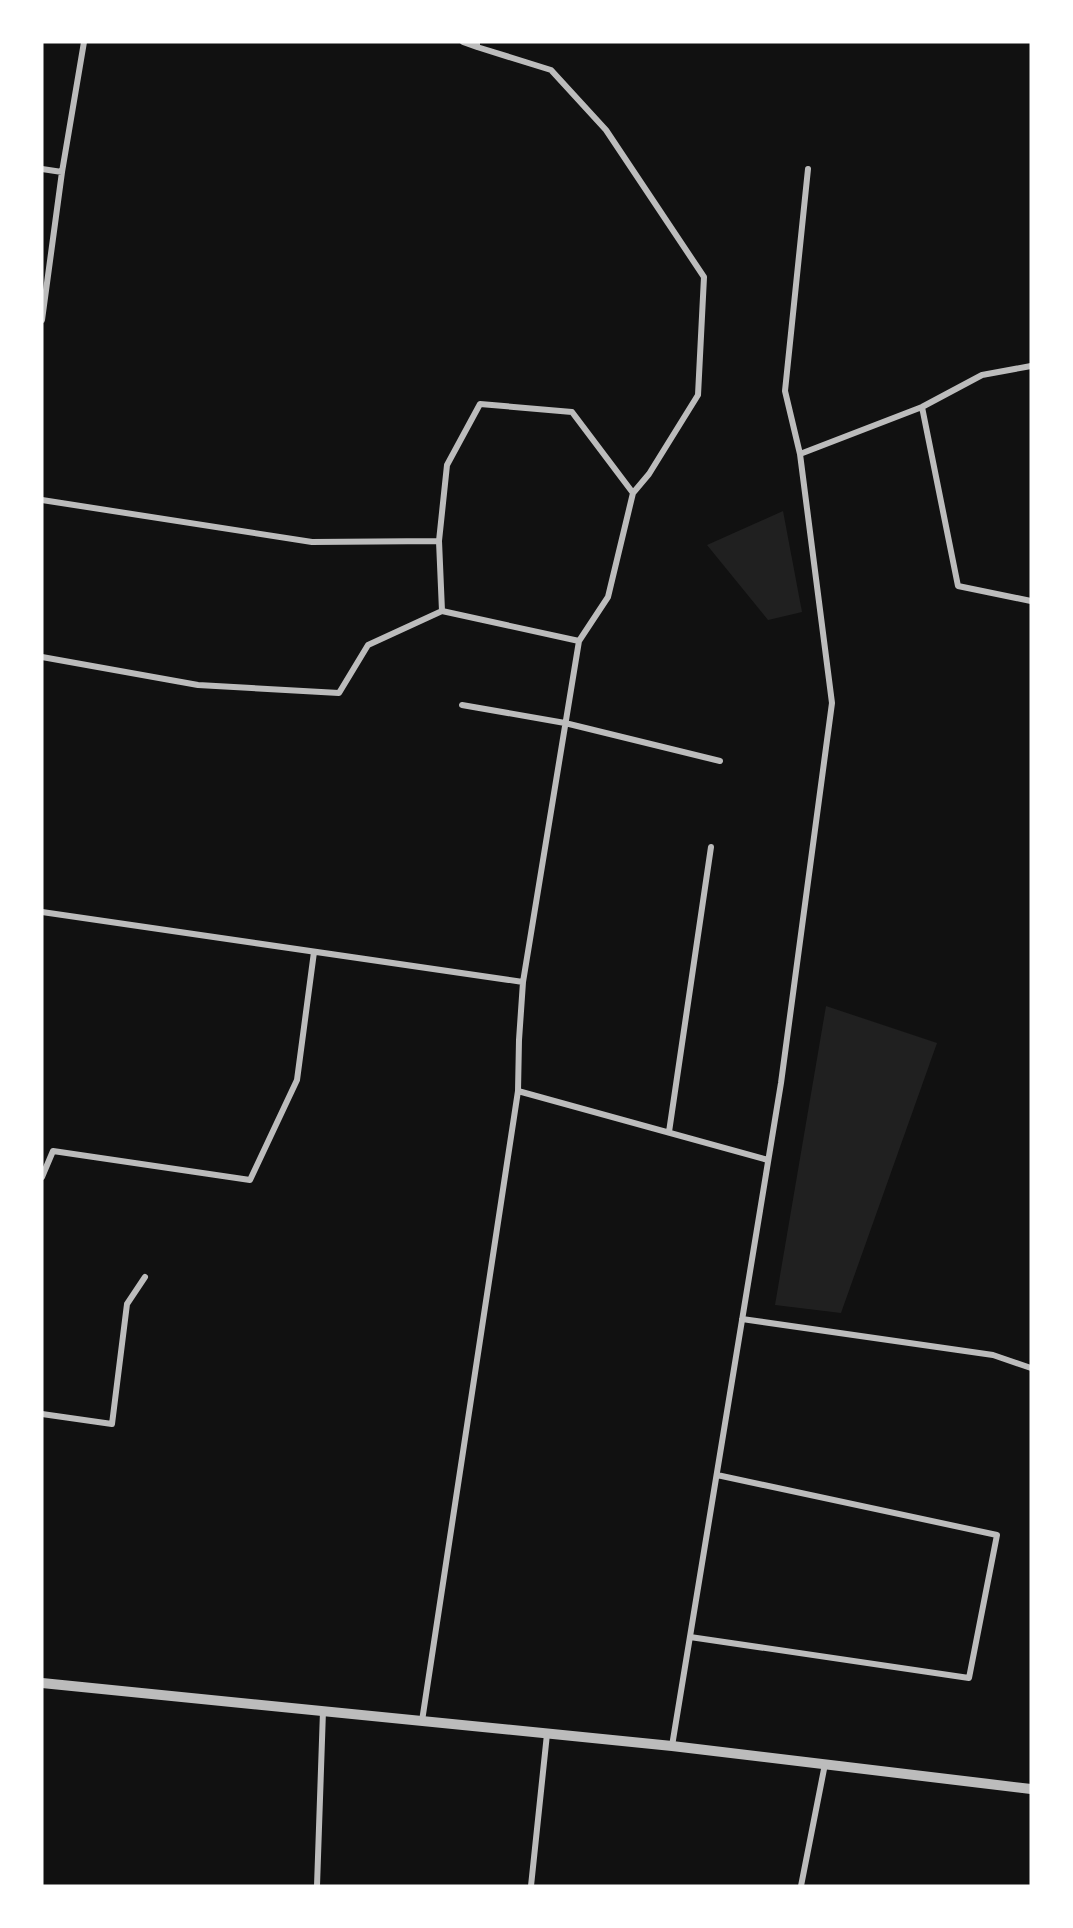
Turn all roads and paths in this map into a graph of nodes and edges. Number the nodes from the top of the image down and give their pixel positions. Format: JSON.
{"nodes":[{"id":1,"x":84,"y":42,"type":"edge"},
{"id":2,"x":463,"y":42,"type":"edge"},
{"id":3,"x":477,"y":44,"type":"edge"},
{"id":4,"x":42,"y":169,"type":"edge"},
{"id":5,"x":808,"y":169,"type":"dead end"},
{"id":6,"x":62,"y":172,"type":"junction"},
{"id":7,"x":42,"y":320,"type":"edge"},
{"id":8,"x":1031,"y":366,"type":"edge"},
{"id":9,"x":922,"y":407,"type":"junction"},
{"id":10,"x":800,"y":454,"type":"junction"},
{"id":11,"x":633,"y":493,"type":"junction"},
{"id":12,"x":42,"y":500,"type":"edge"},
{"id":13,"x":439,"y":541,"type":"junction"},
{"id":14,"x":1031,"y":601,"type":"edge"},
{"id":15,"x":442,"y":611,"type":"junction"},
{"id":16,"x":579,"y":642,"type":"junction"},
{"id":17,"x":42,"y":657,"type":"edge"},
{"id":18,"x":462,"y":705,"type":"dead end"},
{"id":19,"x":565,"y":723,"type":"junction"},
{"id":20,"x":720,"y":761,"type":"dead end"},
{"id":21,"x":711,"y":847,"type":"dead end"},
{"id":22,"x":42,"y":912,"type":"edge"},
{"id":23,"x":314,"y":952,"type":"junction"},
{"id":24,"x":523,"y":982,"type":"junction"},
{"id":25,"x":518,"y":1091,"type":"junction"},
{"id":26,"x":669,"y":1132,"type":"junction"},
{"id":27,"x":768,"y":1160,"type":"junction"},
{"id":28,"x":42,"y":1177,"type":"edge"},
{"id":29,"x":145,"y":1277,"type":"dead end"},
{"id":30,"x":742,"y":1319,"type":"junction"},
{"id":31,"x":1031,"y":1368,"type":"edge"},
{"id":32,"x":42,"y":1414,"type":"edge"},
{"id":33,"x":717,"y":1475,"type":"junction"},
{"id":34,"x":690,"y":1637,"type":"junction"},
{"id":35,"x":42,"y":1683,"type":"edge"},
{"id":36,"x":323,"y":1711,"type":"junction"},
{"id":37,"x":422,"y":1721,"type":"junction"},
{"id":38,"x":547,"y":1734,"type":"junction"},
{"id":39,"x":672,"y":1746,"type":"junction"},
{"id":40,"x":825,"y":1764,"type":"junction"},
{"id":41,"x":1031,"y":1789,"type":"edge"},
{"id":42,"x":799,"y":1885,"type":"edge"},
{"id":43,"x":316,"y":1886,"type":"edge"},
{"id":44,"x":531,"y":1886,"type":"edge"}],
"edges":[{"from":1,"to":6,"type":"street"},
{"from":2,"to":3,"type":"street"},
{"from":3,"to":11,"type":"street"},
{"from":4,"to":6,"type":"street"},
{"from":5,"to":10,"type":"street"},
{"from":6,"to":7,"type":"street"},
{"from":8,"to":9,"type":"street"},
{"from":9,"to":10,"type":"street"},
{"from":9,"to":14,"type":"street"},
{"from":10,"to":27,"type":"street"},
{"from":11,"to":13,"type":"street"},
{"from":11,"to":16,"type":"street"},
{"from":12,"to":13,"type":"street"},
{"from":13,"to":15,"type":"street"},
{"from":15,"to":16,"type":"street"},
{"from":15,"to":17,"type":"street"},
{"from":16,"to":19,"type":"street"},
{"from":18,"to":19,"type":"street"},
{"from":19,"to":20,"type":"street"},
{"from":19,"to":24,"type":"street"},
{"from":21,"to":26,"type":"street"},
{"from":22,"to":23,"type":"street"},
{"from":23,"to":24,"type":"street"},
{"from":23,"to":28,"type":"street"},
{"from":24,"to":25,"type":"street"},
{"from":25,"to":26,"type":"street"},
{"from":25,"to":37,"type":"street"},
{"from":26,"to":27,"type":"street"},
{"from":27,"to":30,"type":"street"},
{"from":29,"to":32,"type":"street"},
{"from":30,"to":31,"type":"street"},
{"from":30,"to":33,"type":"street"},
{"from":33,"to":34,"type":"street"},
{"from":33,"to":34,"type":"street"},
{"from":34,"to":39,"type":"street"},
{"from":35,"to":36,"type":"street"},
{"from":36,"to":37,"type":"street"},
{"from":36,"to":43,"type":"street"},
{"from":37,"to":38,"type":"street"},
{"from":38,"to":39,"type":"street"},
{"from":38,"to":44,"type":"street"},
{"from":39,"to":40,"type":"street"},
{"from":40,"to":41,"type":"street"},
{"from":40,"to":42,"type":"street"}]}
